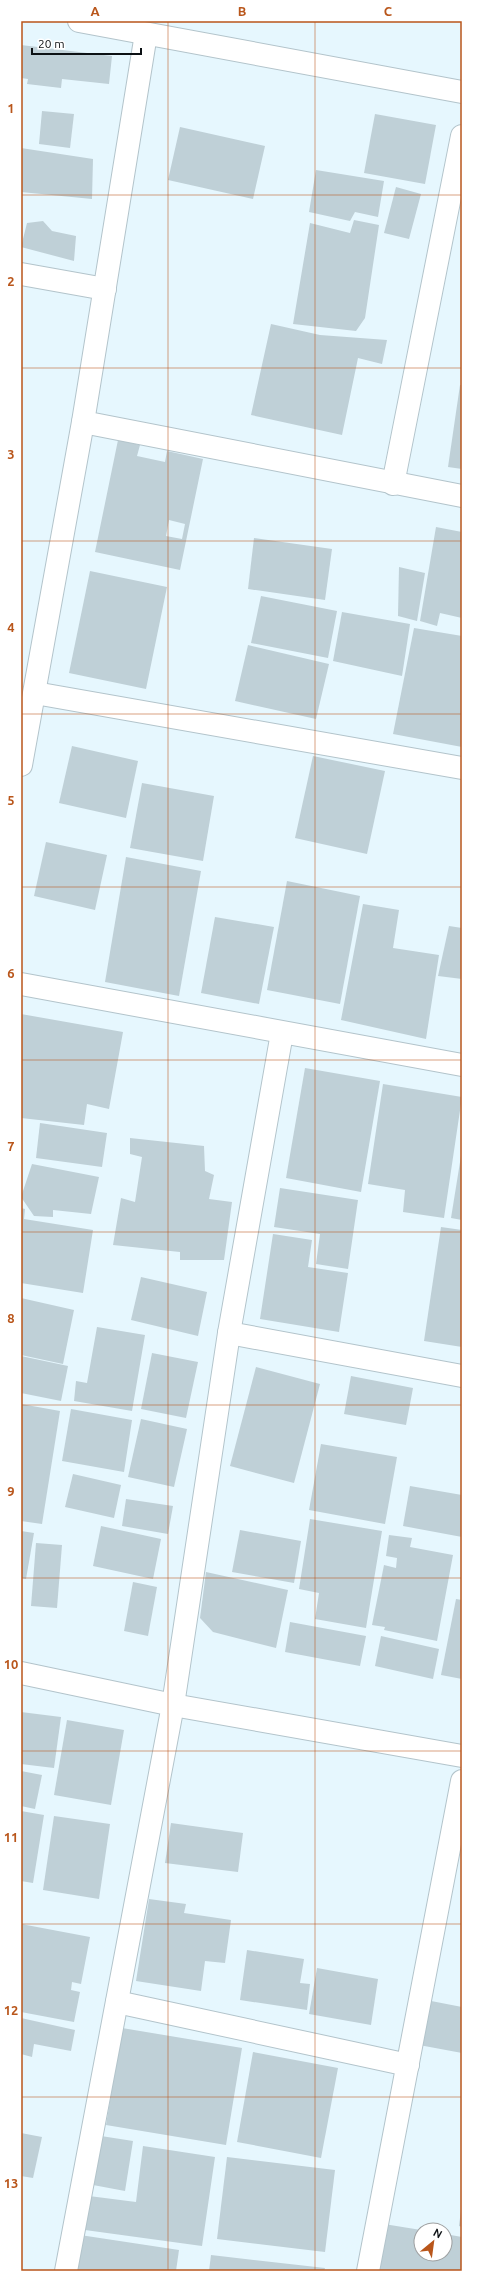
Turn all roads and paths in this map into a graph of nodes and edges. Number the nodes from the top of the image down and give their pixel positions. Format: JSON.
{"nodes":[{"id":1,"x":79,"y":21,"type":"edge"},
{"id":2,"x":146,"y":34,"type":"junction"},
{"id":3,"x":462,"y":92,"type":"edge"},
{"id":4,"x":462,"y":136,"type":"edge"},
{"id":5,"x":21,"y":274,"type":"edge"},
{"id":6,"x":105,"y":289,"type":"junction"},
{"id":7,"x":83,"y":422,"type":"junction"},
{"id":8,"x":393,"y":484,"type":"junction"},
{"id":9,"x":462,"y":496,"type":"edge"},
{"id":10,"x":35,"y":693,"type":"junction"},
{"id":11,"x":21,"y":764,"type":"edge"},
{"id":12,"x":462,"y":768,"type":"edge"},
{"id":13,"x":21,"y":984,"type":"edge"},
{"id":14,"x":282,"y":1033,"type":"junction"},
{"id":15,"x":462,"y":1065,"type":"edge"},
{"id":16,"x":229,"y":1333,"type":"junction"},
{"id":17,"x":462,"y":1376,"type":"edge"},
{"id":18,"x":21,"y":1673,"type":"edge"},
{"id":19,"x":174,"y":1705,"type":"junction"},
{"id":20,"x":462,"y":1756,"type":"edge"},
{"id":21,"x":462,"y":1781,"type":"edge"},
{"id":22,"x":117,"y":2002,"type":"junction"},
{"id":23,"x":408,"y":2065,"type":"junction"},
{"id":24,"x":66,"y":2271,"type":"edge"},
{"id":25,"x":368,"y":2271,"type":"edge"}],
"edges":[{"from":1,"to":2,"type":"street"},
{"from":2,"to":3,"type":"street"},
{"from":2,"to":6,"type":"street"},
{"from":4,"to":8,"type":"street"},
{"from":5,"to":6,"type":"street"},
{"from":6,"to":7,"type":"street"},
{"from":7,"to":8,"type":"street"},
{"from":7,"to":10,"type":"street"},
{"from":8,"to":9,"type":"street"},
{"from":10,"to":11,"type":"street"},
{"from":10,"to":12,"type":"street"},
{"from":13,"to":14,"type":"street"},
{"from":14,"to":15,"type":"street"},
{"from":14,"to":16,"type":"street"},
{"from":16,"to":17,"type":"street"},
{"from":16,"to":19,"type":"street"},
{"from":18,"to":19,"type":"street"},
{"from":19,"to":20,"type":"street"},
{"from":19,"to":22,"type":"street"},
{"from":21,"to":23,"type":"street"},
{"from":22,"to":23,"type":"street"},
{"from":22,"to":24,"type":"street"},
{"from":23,"to":25,"type":"street"}]}
